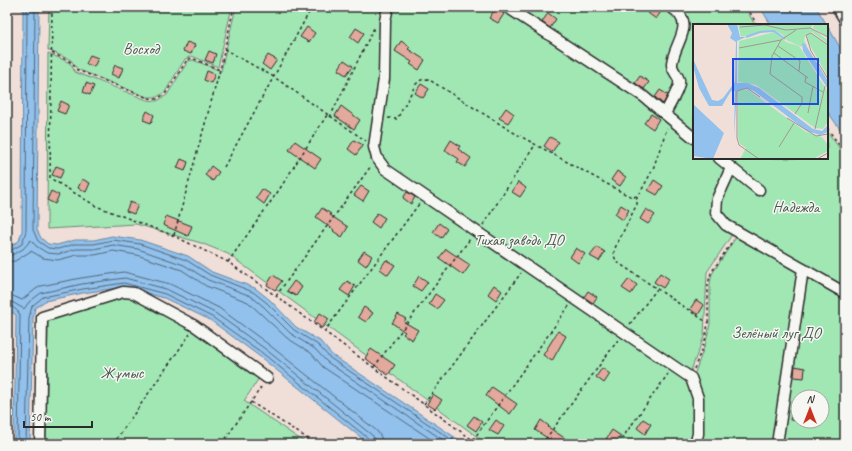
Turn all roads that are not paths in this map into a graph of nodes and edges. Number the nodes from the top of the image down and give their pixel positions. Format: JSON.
{"nodes":[{"id":1,"x":388,"y":7,"type":"edge"},
{"id":2,"x":507,"y":7,"type":"edge"},
{"id":3,"x":671,"y":7,"type":"edge"},
{"id":4,"x":837,"y":7,"type":"edge"},
{"id":5,"x":845,"y":20,"type":"edge"},
{"id":6,"x":668,"y":116,"type":"junction"},
{"id":7,"x":693,"y":137,"type":"edge"},
{"id":8,"x":720,"y":159,"type":"edge"},
{"id":9,"x":731,"y":168,"type":"junction"},
{"id":10,"x":759,"y":190,"type":"dead end"},
{"id":11,"x":803,"y":269,"type":"junction"},
{"id":12,"x":845,"y":293,"type":"edge"},
{"id":13,"x":267,"y":378,"type":"road end"},
{"id":14,"x":40,"y":444,"type":"edge"},
{"id":15,"x":695,"y":444,"type":"edge"},
{"id":16,"x":777,"y":444,"type":"edge"}],
"edges":[{"from":1,"to":15,"type":"street"},
{"from":2,"to":6,"type":"street"},
{"from":3,"to":6,"type":"street"},
{"from":4,"to":5,"type":"street"},
{"from":6,"to":7,"type":"street"},
{"from":8,"to":9,"type":"street"},
{"from":9,"to":10,"type":"street"},
{"from":9,"to":11,"type":"street"},
{"from":11,"to":12,"type":"street"},
{"from":11,"to":16,"type":"street"},
{"from":13,"to":14,"type":"street"}]}
